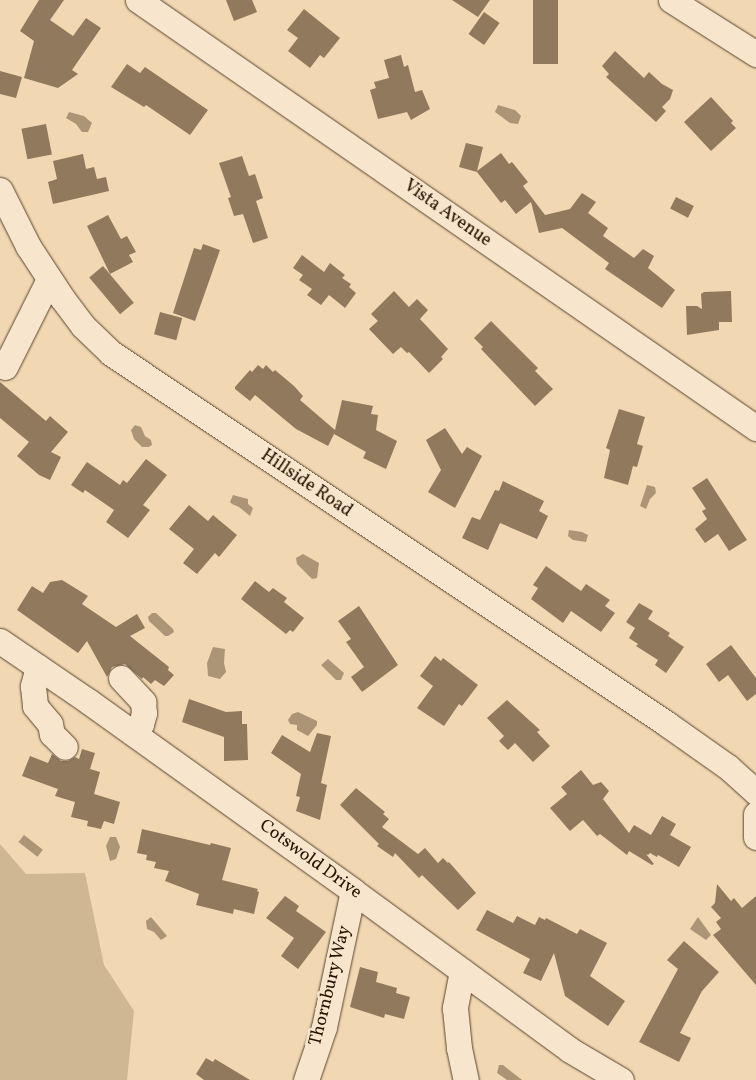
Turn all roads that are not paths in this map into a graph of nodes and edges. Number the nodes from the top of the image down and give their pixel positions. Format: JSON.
{"nodes":[{"id":1,"x":138,"y":0,"type":"edge"},
{"id":2,"x":672,"y":0,"type":"edge"},
{"id":3,"x":756,"y":54,"type":"edge"},
{"id":4,"x":0,"y":190,"type":"edge"},
{"id":5,"x":49,"y":279,"type":"junction"},
{"id":6,"x":5,"y":367,"type":"dead end"},
{"id":7,"x":756,"y":428,"type":"edge"},
{"id":8,"x":0,"y":640,"type":"edge"},
{"id":9,"x":38,"y":667,"type":"junction"},
{"id":10,"x":121,"y":678,"type":"dead end"},
{"id":11,"x":132,"y":732,"type":"junction"},
{"id":12,"x":66,"y":747,"type":"dead end"},
{"id":13,"x":756,"y":792,"type":"edge"},
{"id":14,"x":756,"y":814,"type":"edge"},
{"id":15,"x":756,"y":837,"type":"edge"},
{"id":16,"x":354,"y":891,"type":"junction"},
{"id":17,"x":462,"y":971,"type":"junction"},
{"id":18,"x":306,"y":1080,"type":"edge"},
{"id":19,"x":466,"y":1080,"type":"edge"},
{"id":20,"x":621,"y":1080,"type":"edge"}],
"edges":[{"from":1,"to":7,"type":"street","name":"Vista Avenue"},
{"from":2,"to":3,"type":"street"},
{"from":4,"to":5,"type":"street","name":"Hillside Road"},
{"from":5,"to":6,"type":"street"},
{"from":5,"to":13,"type":"street","name":"Hillside Road"},
{"from":8,"to":9,"type":"street","name":"Cotswold Drive"},
{"from":9,"to":11,"type":"street","name":"Cotswold Drive"},
{"from":9,"to":12,"type":"street"},
{"from":10,"to":11,"type":"street"},
{"from":11,"to":16,"type":"street","name":"Cotswold Drive"},
{"from":14,"to":15,"type":"street"},
{"from":16,"to":17,"type":"street","name":"Cotswold Drive"},
{"from":16,"to":18,"type":"street","name":"Thornbury Way"},
{"from":17,"to":19,"type":"street"},
{"from":17,"to":20,"type":"street","name":"Cotswold Drive"}]}
